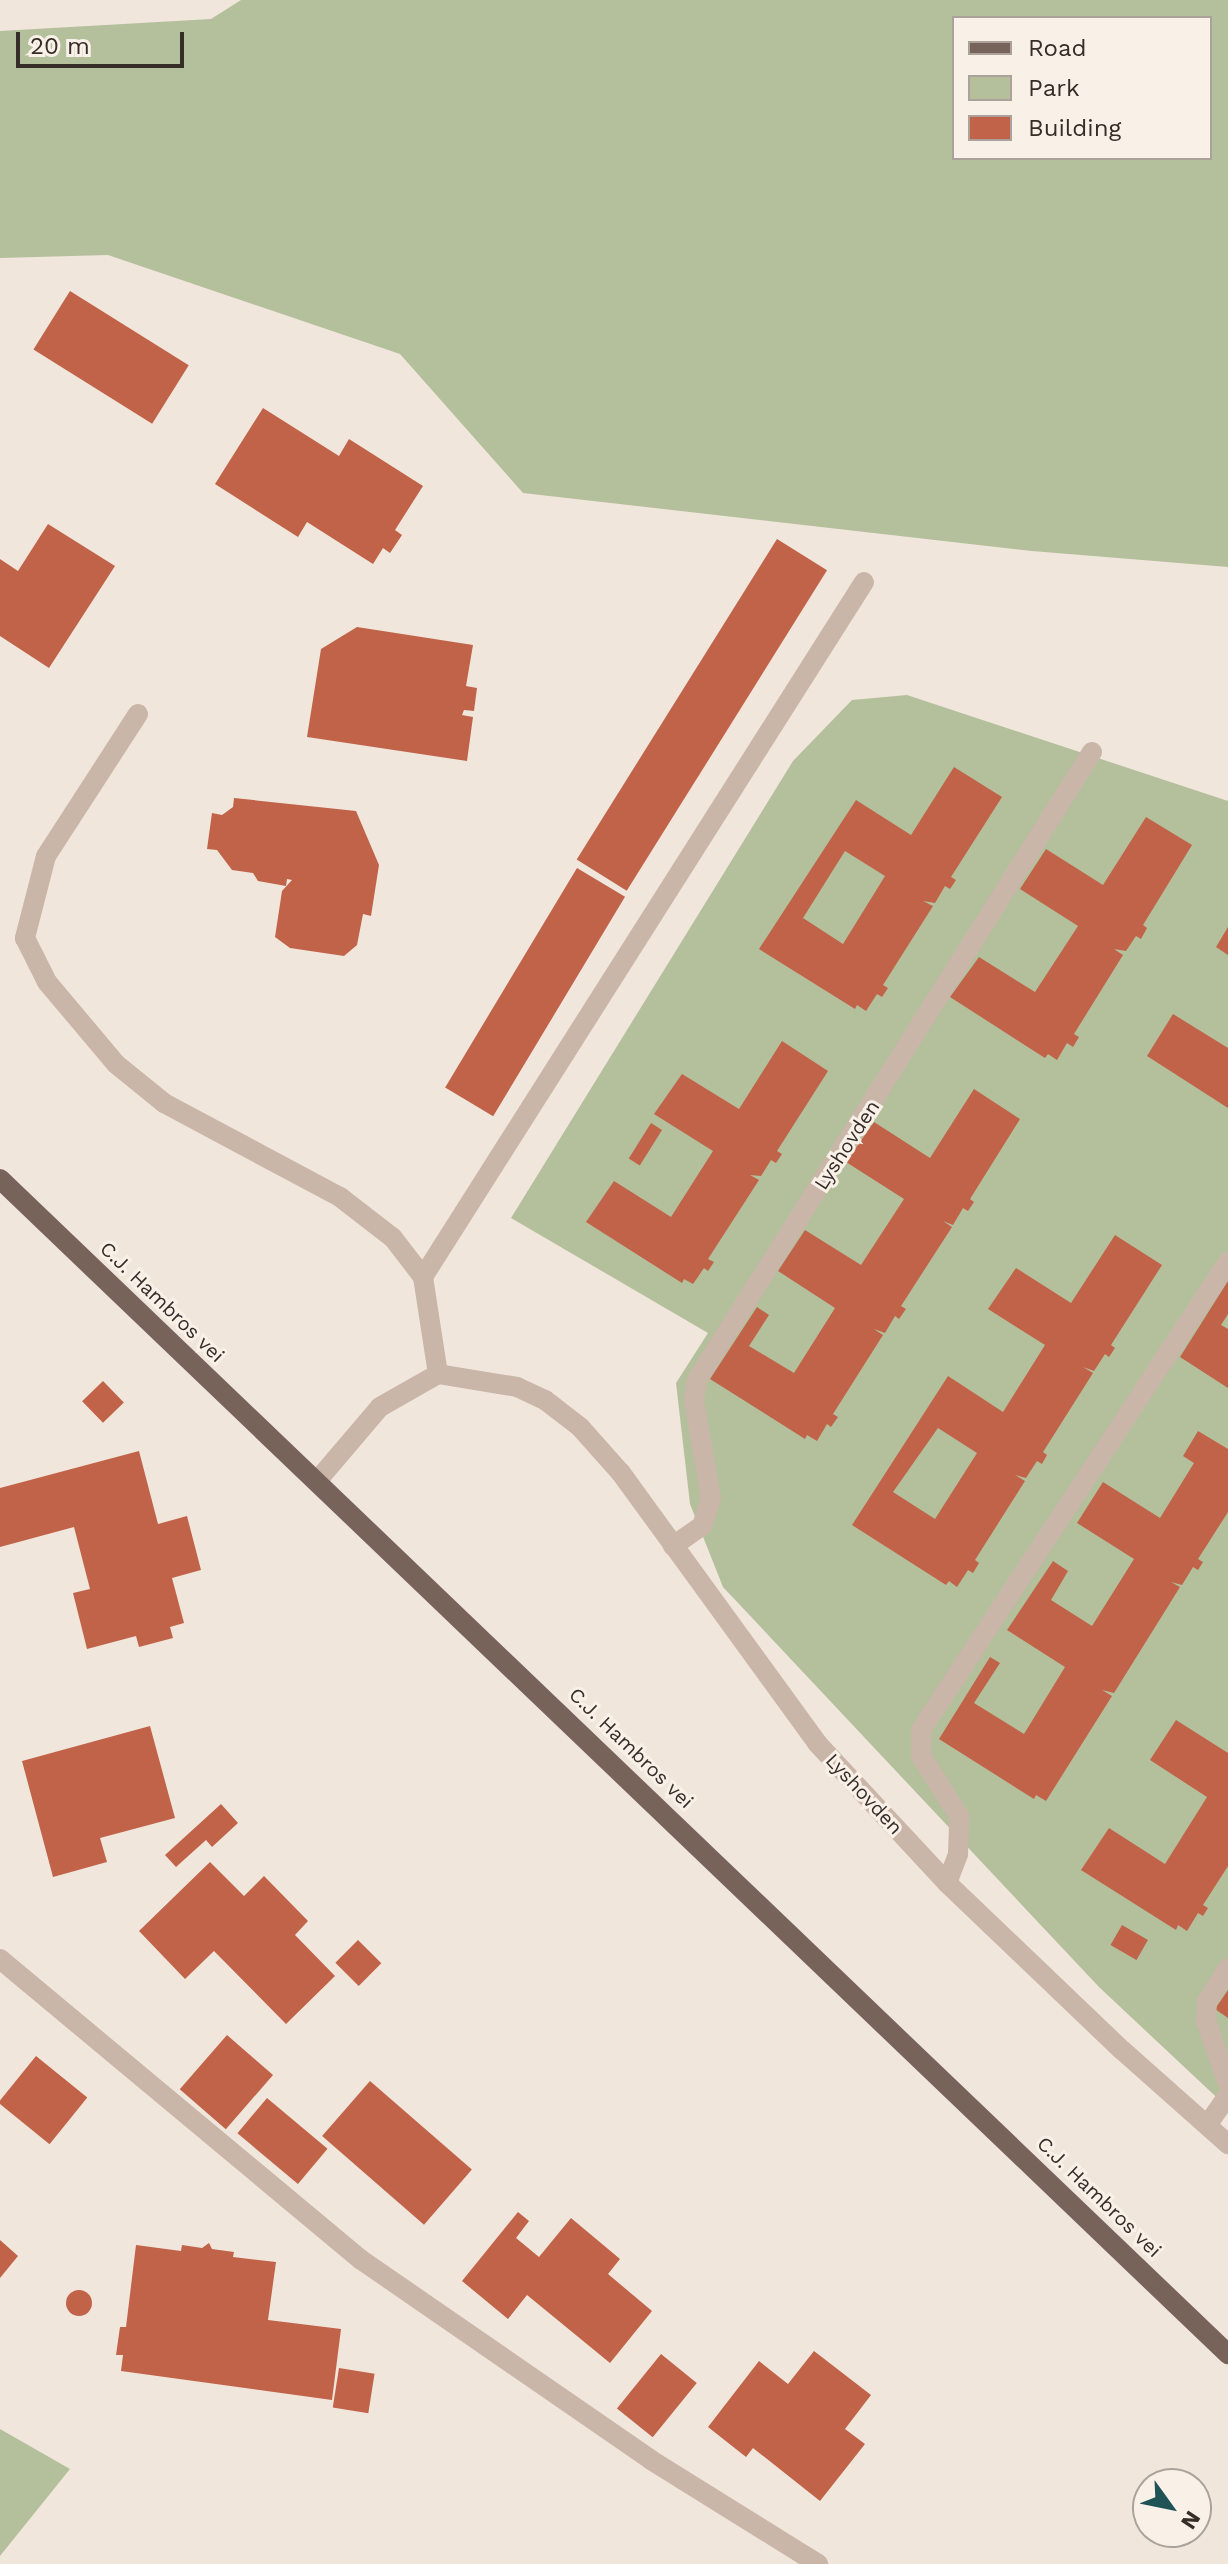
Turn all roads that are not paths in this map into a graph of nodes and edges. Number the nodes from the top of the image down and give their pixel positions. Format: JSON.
{"nodes":[{"id":1,"x":864,"y":582,"type":"dead end"},
{"id":2,"x":138,"y":714,"type":"dead end"},
{"id":3,"x":1092,"y":752,"type":"dead end"},
{"id":4,"x":0,"y":1179,"type":"edge"},
{"id":5,"x":1228,"y":1262,"type":"edge"},
{"id":6,"x":423,"y":1277,"type":"junction"},
{"id":7,"x":438,"y":1374,"type":"junction"},
{"id":8,"x":317,"y":1481,"type":"junction"},
{"id":9,"x":673,"y":1546,"type":"junction"},
{"id":10,"x":947,"y":1883,"type":"junction"},
{"id":11,"x":0,"y":1959,"type":"edge"},
{"id":12,"x":1228,"y":1968,"type":"edge"},
{"id":13,"x":1228,"y":2084,"type":"edge"},
{"id":14,"x":1228,"y":2095,"type":"edge"},
{"id":15,"x":1208,"y":2124,"type":"junction"},
{"id":16,"x":1228,"y":2144,"type":"edge"},
{"id":17,"x":1228,"y":2354,"type":"edge"},
{"id":18,"x":818,"y":2564,"type":"edge"}],
"edges":[{"from":1,"to":6,"type":"street"},
{"from":2,"to":6,"type":"street"},
{"from":3,"to":9,"type":"street","name":"Lyshovden"},
{"from":4,"to":8,"type":"main road","name":"C.J. Hambros vei"},
{"from":5,"to":10,"type":"street"},
{"from":6,"to":7,"type":"street"},
{"from":7,"to":8,"type":"street"},
{"from":7,"to":9,"type":"street","name":"Lyshovden"},
{"from":8,"to":17,"type":"main road","name":"C.J. Hambros vei"},
{"from":9,"to":10,"type":"street","name":"Lyshovden"},
{"from":10,"to":15,"type":"street","name":"Lyshovden"},
{"from":11,"to":18,"type":"street"},
{"from":12,"to":13,"type":"street"},
{"from":14,"to":15,"type":"street"},
{"from":15,"to":16,"type":"street","name":"Lyshovden"}]}
